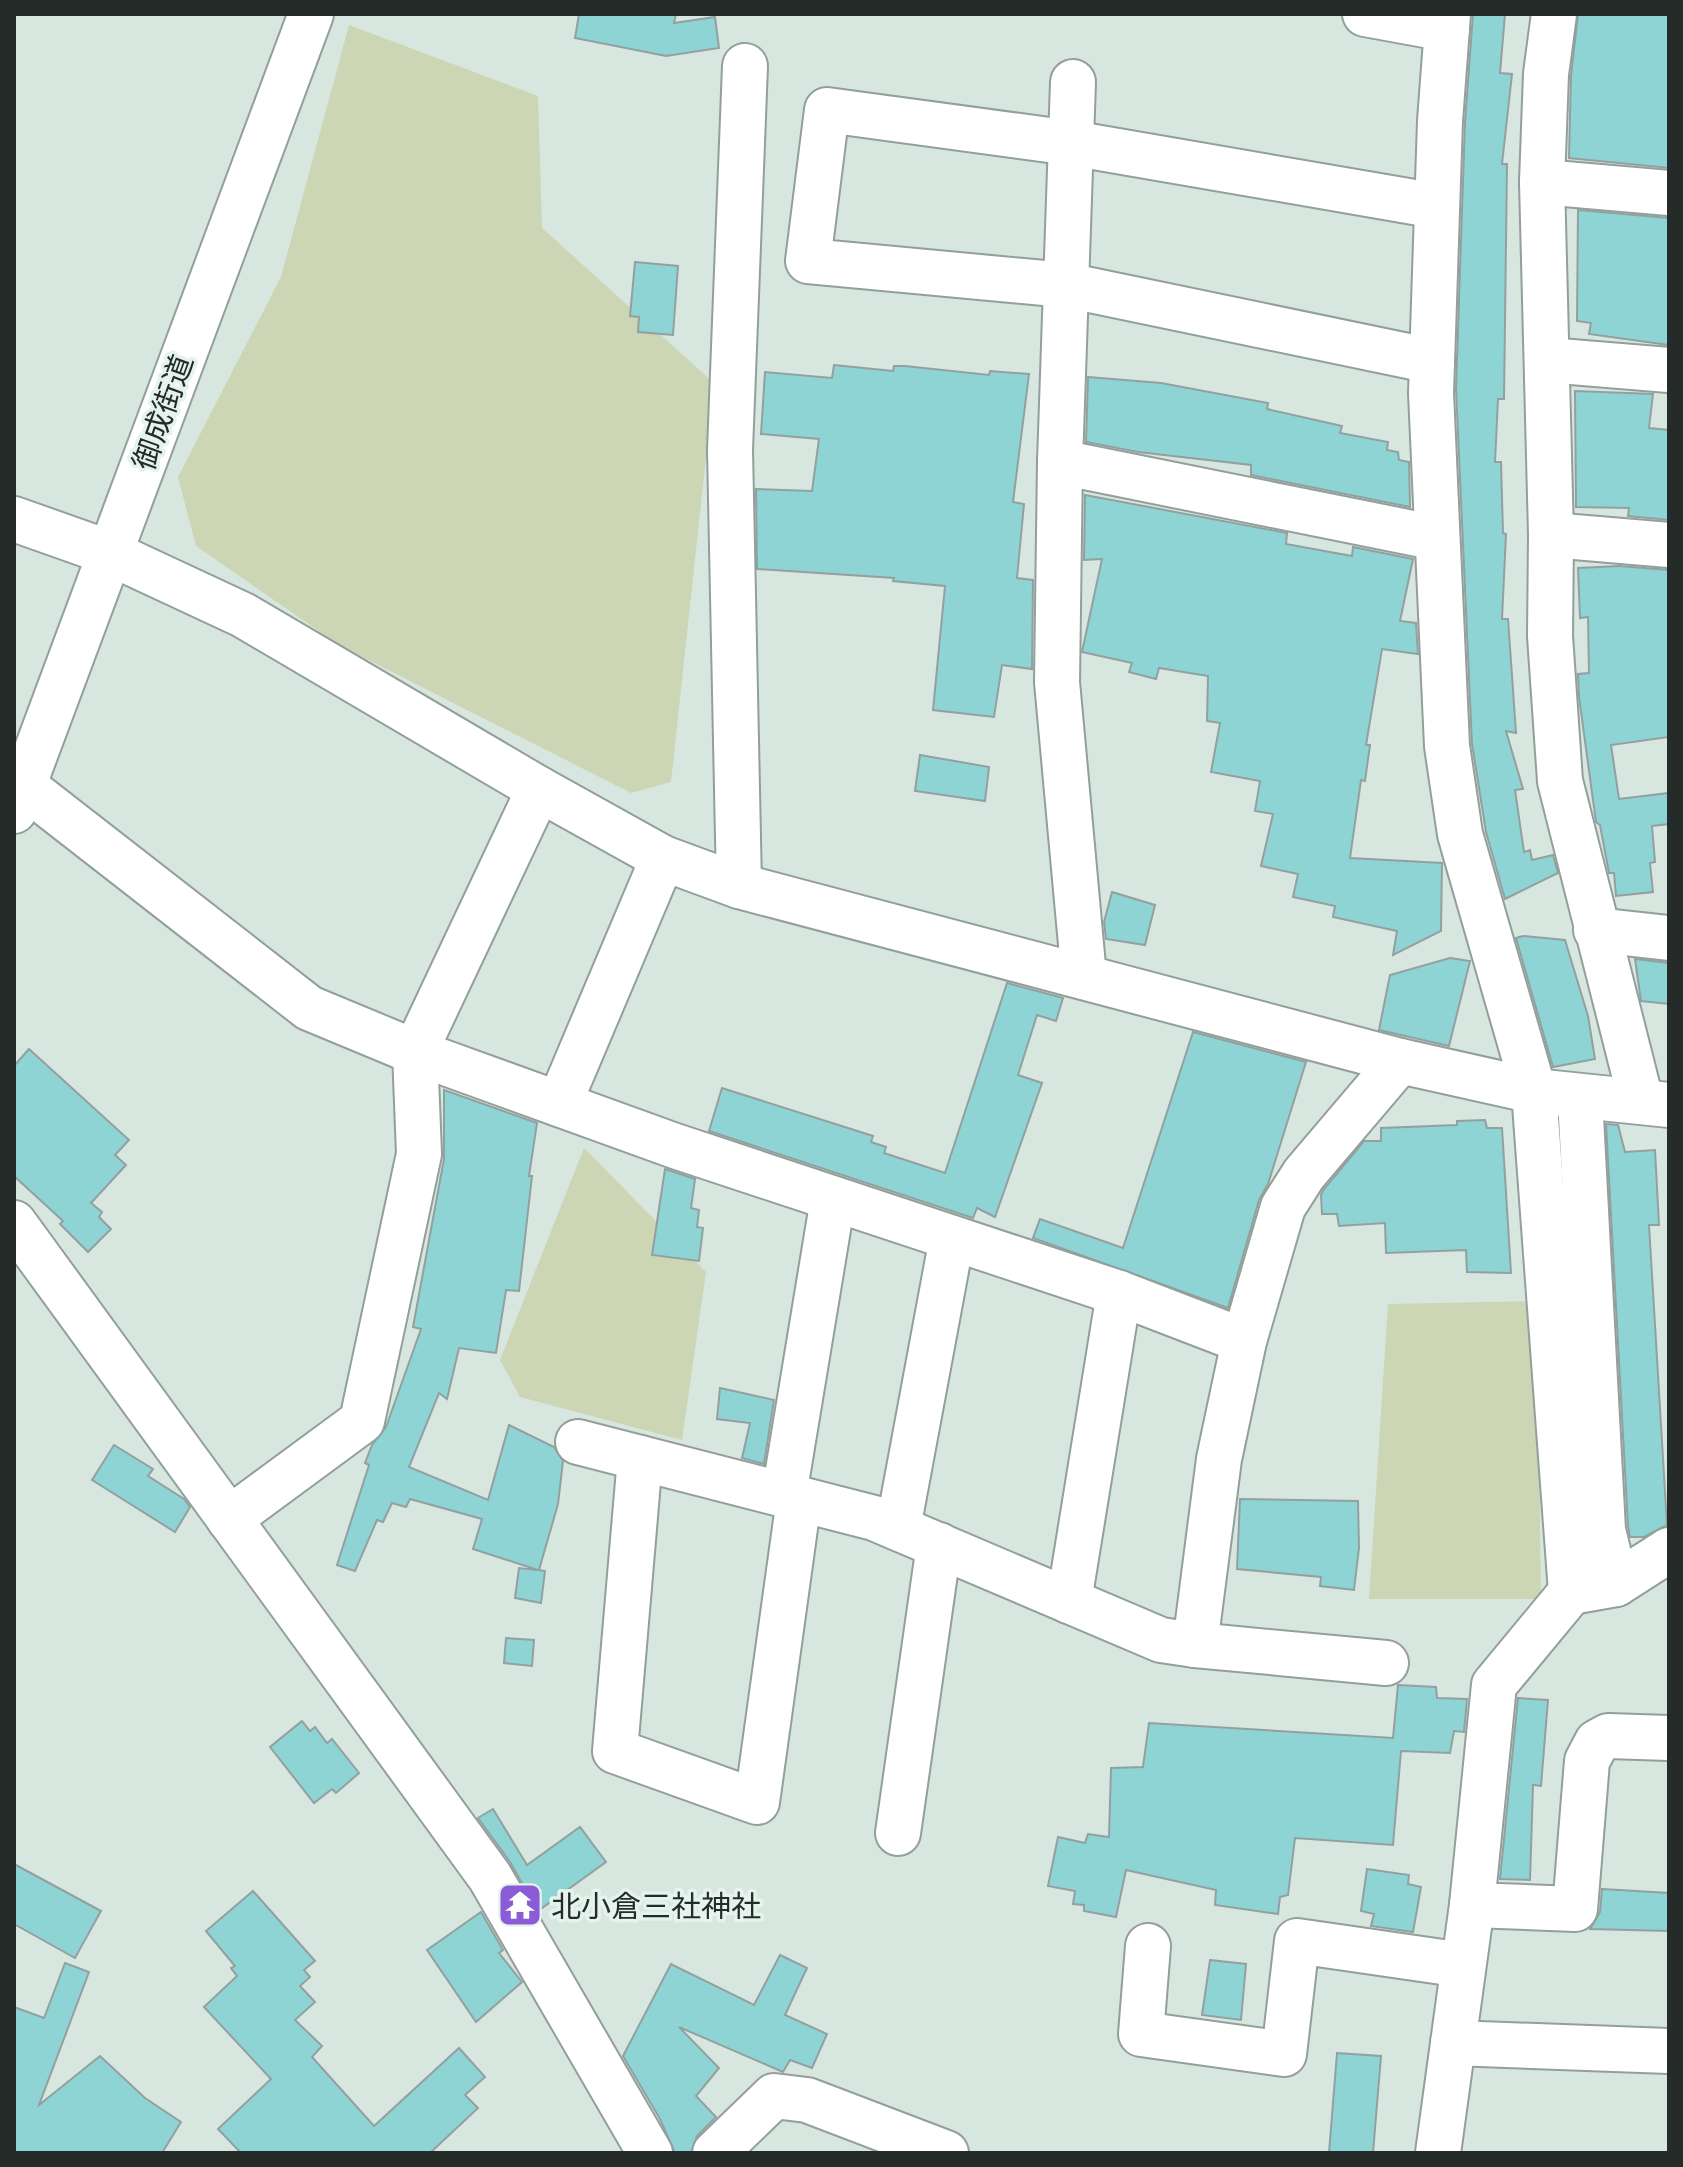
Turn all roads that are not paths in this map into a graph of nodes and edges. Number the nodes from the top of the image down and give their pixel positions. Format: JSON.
{"nodes":[{"id":1,"x":311,"y":14,"type":"edge"},
{"id":2,"x":1365,"y":14,"type":"edge"},
{"id":3,"x":1554,"y":14,"type":"edge"},
{"id":4,"x":1447,"y":22,"type":"edge"},
{"id":5,"x":745,"y":66,"type":"dead end"},
{"id":6,"x":1073,"y":82,"type":"dead end"},
{"id":7,"x":1071,"y":143,"type":"junction"},
{"id":8,"x":1542,"y":182,"type":"junction"},
{"id":9,"x":1669,"y":193,"type":"edge"},
{"id":10,"x":1437,"y":206,"type":"junction"},
{"id":11,"x":1066,"y":285,"type":"junction"},
{"id":12,"x":1547,"y":360,"type":"junction"},
{"id":13,"x":1432,"y":361,"type":"junction"},
{"id":14,"x":1669,"y":370,"type":"edge"},
{"id":15,"x":1060,"y":462,"type":"junction"},
{"id":16,"x":14,"y":519,"type":"edge"},
{"id":17,"x":1551,"y":535,"type":"junction"},
{"id":18,"x":1437,"y":538,"type":"junction"},
{"id":19,"x":1669,"y":545,"type":"edge"},
{"id":20,"x":110,"y":553,"type":"junction"},
{"id":21,"x":539,"y":789,"type":"junction"},
{"id":22,"x":19,"y":798,"type":"edge"},
{"id":23,"x":663,"y":858,"type":"junction"},
{"id":24,"x":739,"y":886,"type":"junction"},
{"id":25,"x":1596,"y":930,"type":"junction"},
{"id":26,"x":1669,"y":938,"type":"edge"},
{"id":27,"x":1084,"y":977,"type":"junction"},
{"id":28,"x":415,"y":1052,"type":"junction"},
{"id":29,"x":1400,"y":1061,"type":"junction"},
{"id":30,"x":1534,"y":1091,"type":"junction"},
{"id":31,"x":1580,"y":1098,"type":"junction"},
{"id":32,"x":1655,"y":1103,"type":"edge"},
{"id":33,"x":559,"y":1104,"type":"junction"},
{"id":34,"x":833,"y":1199,"type":"junction"},
{"id":35,"x":14,"y":1223,"type":"edge"},
{"id":36,"x":952,"y":1238,"type":"junction"},
{"id":37,"x":1119,"y":1293,"type":"junction"},
{"id":38,"x":1244,"y":1341,"type":"junction"},
{"id":39,"x":578,"y":1442,"type":"dead end"},
{"id":40,"x":640,"y":1458,"type":"junction"},
{"id":41,"x":792,"y":1497,"type":"junction"},
{"id":42,"x":229,"y":1519,"type":"junction"},
{"id":43,"x":898,"y":1528,"type":"junction"},
{"id":44,"x":939,"y":1545,"type":"junction"},
{"id":45,"x":1669,"y":1550,"type":"edge"},
{"id":46,"x":1616,"y":1584,"type":"junction"},
{"id":47,"x":1571,"y":1592,"type":"junction"},
{"id":48,"x":1069,"y":1601,"type":"junction"},
{"id":49,"x":1195,"y":1645,"type":"junction"},
{"id":50,"x":1386,"y":1663,"type":"dead end"},
{"id":51,"x":1669,"y":1738,"type":"edge"},
{"id":52,"x":898,"y":1833,"type":"dead end"},
{"id":53,"x":1472,"y":1905,"type":"junction"},
{"id":54,"x":1148,"y":1946,"type":"dead end"},
{"id":55,"x":1463,"y":1965,"type":"junction"},
{"id":56,"x":1453,"y":2043,"type":"junction"},
{"id":57,"x":1669,"y":2051,"type":"edge"},
{"id":58,"x":650,"y":2153,"type":"edge"},
{"id":59,"x":715,"y":2153,"type":"edge"},
{"id":60,"x":946,"y":2153,"type":"edge"},
{"id":61,"x":1438,"y":2153,"type":"edge"}],
"edges":[{"from":1,"to":20,"type":"street","name":"御成街道"},
{"from":2,"to":4,"type":"street"},
{"from":3,"to":8,"type":"street"},
{"from":4,"to":10,"type":"street"},
{"from":5,"to":24,"type":"street"},
{"from":6,"to":7,"type":"street"},
{"from":7,"to":10,"type":"street"},
{"from":7,"to":11,"type":"street"},
{"from":7,"to":11,"type":"street"},
{"from":8,"to":9,"type":"street"},
{"from":8,"to":12,"type":"street"},
{"from":10,"to":13,"type":"street"},
{"from":11,"to":13,"type":"street"},
{"from":11,"to":15,"type":"street"},
{"from":12,"to":14,"type":"street"},
{"from":12,"to":17,"type":"street"},
{"from":13,"to":18,"type":"street"},
{"from":15,"to":18,"type":"street"},
{"from":15,"to":27,"type":"street"},
{"from":16,"to":20,"type":"street"},
{"from":17,"to":19,"type":"street"},
{"from":17,"to":25,"type":"street"},
{"from":18,"to":30,"type":"street"},
{"from":20,"to":21,"type":"street"},
{"from":20,"to":22,"type":"street","name":"御成街道"},
{"from":21,"to":23,"type":"street"},
{"from":21,"to":28,"type":"street"},
{"from":22,"to":28,"type":"street"},
{"from":23,"to":24,"type":"street"},
{"from":23,"to":33,"type":"street"},
{"from":24,"to":27,"type":"street"},
{"from":25,"to":26,"type":"street"},
{"from":25,"to":32,"type":"street"},
{"from":27,"to":29,"type":"street"},
{"from":28,"to":33,"type":"street"},
{"from":28,"to":42,"type":"street"},
{"from":29,"to":30,"type":"street"},
{"from":29,"to":38,"type":"street"},
{"from":30,"to":31,"type":"street"},
{"from":30,"to":47,"type":"street"},
{"from":31,"to":32,"type":"street"},
{"from":31,"to":46,"type":"street"},
{"from":33,"to":34,"type":"street"},
{"from":34,"to":36,"type":"street"},
{"from":34,"to":41,"type":"street"},
{"from":35,"to":42,"type":"street"},
{"from":36,"to":37,"type":"street"},
{"from":36,"to":43,"type":"street"},
{"from":37,"to":38,"type":"street"},
{"from":37,"to":48,"type":"street"},
{"from":38,"to":49,"type":"street"},
{"from":39,"to":40,"type":"street"},
{"from":40,"to":41,"type":"street"},
{"from":40,"to":41,"type":"street"},
{"from":41,"to":43,"type":"street"},
{"from":42,"to":58,"type":"street"},
{"from":43,"to":44,"type":"street"},
{"from":44,"to":48,"type":"street"},
{"from":44,"to":52,"type":"street"},
{"from":45,"to":46,"type":"street"},
{"from":46,"to":47,"type":"street"},
{"from":47,"to":53,"type":"street"},
{"from":48,"to":49,"type":"street"},
{"from":49,"to":50,"type":"street"},
{"from":51,"to":53,"type":"street"},
{"from":53,"to":55,"type":"street"},
{"from":54,"to":55,"type":"street"},
{"from":55,"to":56,"type":"street"},
{"from":56,"to":57,"type":"street"},
{"from":56,"to":61,"type":"street"},
{"from":59,"to":60,"type":"street"}]}
